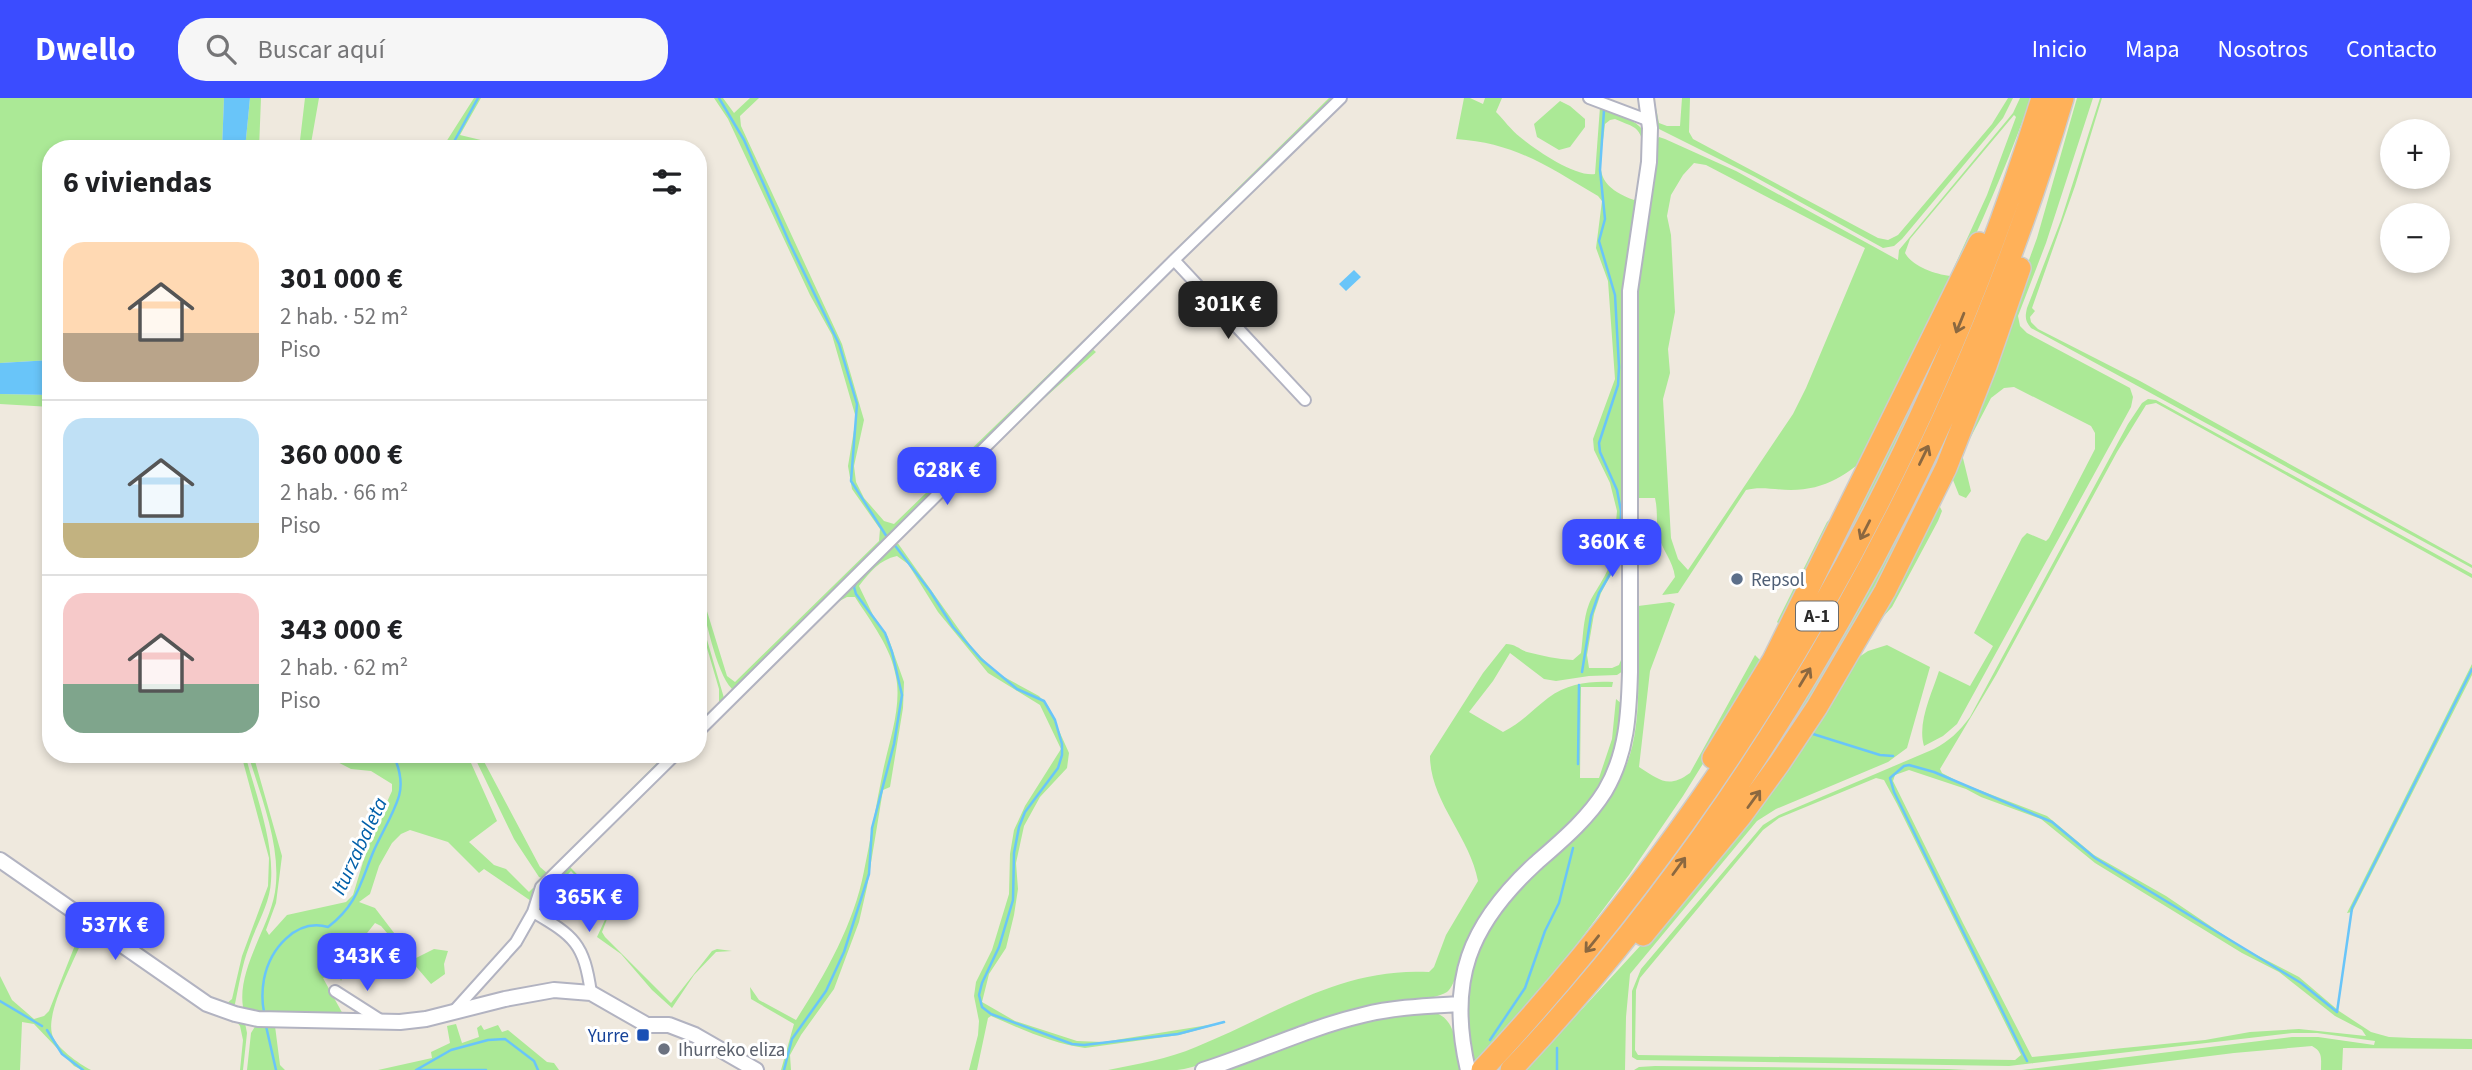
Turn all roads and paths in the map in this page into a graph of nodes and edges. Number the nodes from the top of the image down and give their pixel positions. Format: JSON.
{"nodes":[{"id":1,"x":1341,"y":98,"type":"edge"},
{"id":2,"x":1589,"y":98,"type":"edge"},
{"id":3,"x":1646,"y":98,"type":"edge"},
{"id":4,"x":2042,"y":98,"type":"edge"},
{"id":5,"x":2063,"y":98,"type":"edge"},
{"id":6,"x":2069,"y":98,"type":"edge"},
{"id":7,"x":1650,"y":121,"type":"junction"},
{"id":8,"x":1174,"y":260,"type":"junction"},
{"id":9,"x":1306,"y":400,"type":"dead end"},
{"id":10,"x":707,"y":723,"type":"edge"},
{"id":11,"x":667,"y":763,"type":"edge"},
{"id":12,"x":0,"y":860,"type":"edge"},
{"id":13,"x":533,"y":912,"type":"junction"},
{"id":14,"x":335,"y":991,"type":"dead end"},
{"id":15,"x":591,"y":993,"type":"junction"},
{"id":16,"x":1460,"y":1004,"type":"junction"},
{"id":17,"x":453,"y":1012,"type":"junction"},
{"id":18,"x":382,"y":1021,"type":"junction"},
{"id":19,"x":1545,"y":1034,"type":"junction"},
{"id":20,"x":757,"y":1070,"type":"edge"},
{"id":21,"x":1203,"y":1070,"type":"edge"},
{"id":22,"x":1468,"y":1070,"type":"edge"},
{"id":23,"x":1482,"y":1070,"type":"edge"},
{"id":24,"x":1511,"y":1070,"type":"edge"}],
"edges":[{"from":1,"to":8,"type":"street"},
{"from":2,"to":7,"type":"street"},
{"from":3,"to":7,"type":"street"},
{"from":4,"to":23,"type":"highway","one_way":true},
{"from":19,"to":5,"type":"highway","number":"A-1","one_way":true},
{"from":19,"to":6,"type":"highway","one_way":true},
{"from":7,"to":16,"type":"street"},
{"from":8,"to":9,"type":"street"},
{"from":8,"to":10,"type":"street"},
{"from":11,"to":13,"type":"street"},
{"from":12,"to":18,"type":"street"},
{"from":13,"to":15,"type":"street"},
{"from":13,"to":17,"type":"street"},
{"from":14,"to":18,"type":"street"},
{"from":15,"to":17,"type":"street"},
{"from":15,"to":20,"type":"street"},
{"from":16,"to":21,"type":"street"},
{"from":16,"to":22,"type":"street"},
{"from":17,"to":18,"type":"street"},
{"from":19,"to":24,"type":"highway","number":"A-1"}]}
